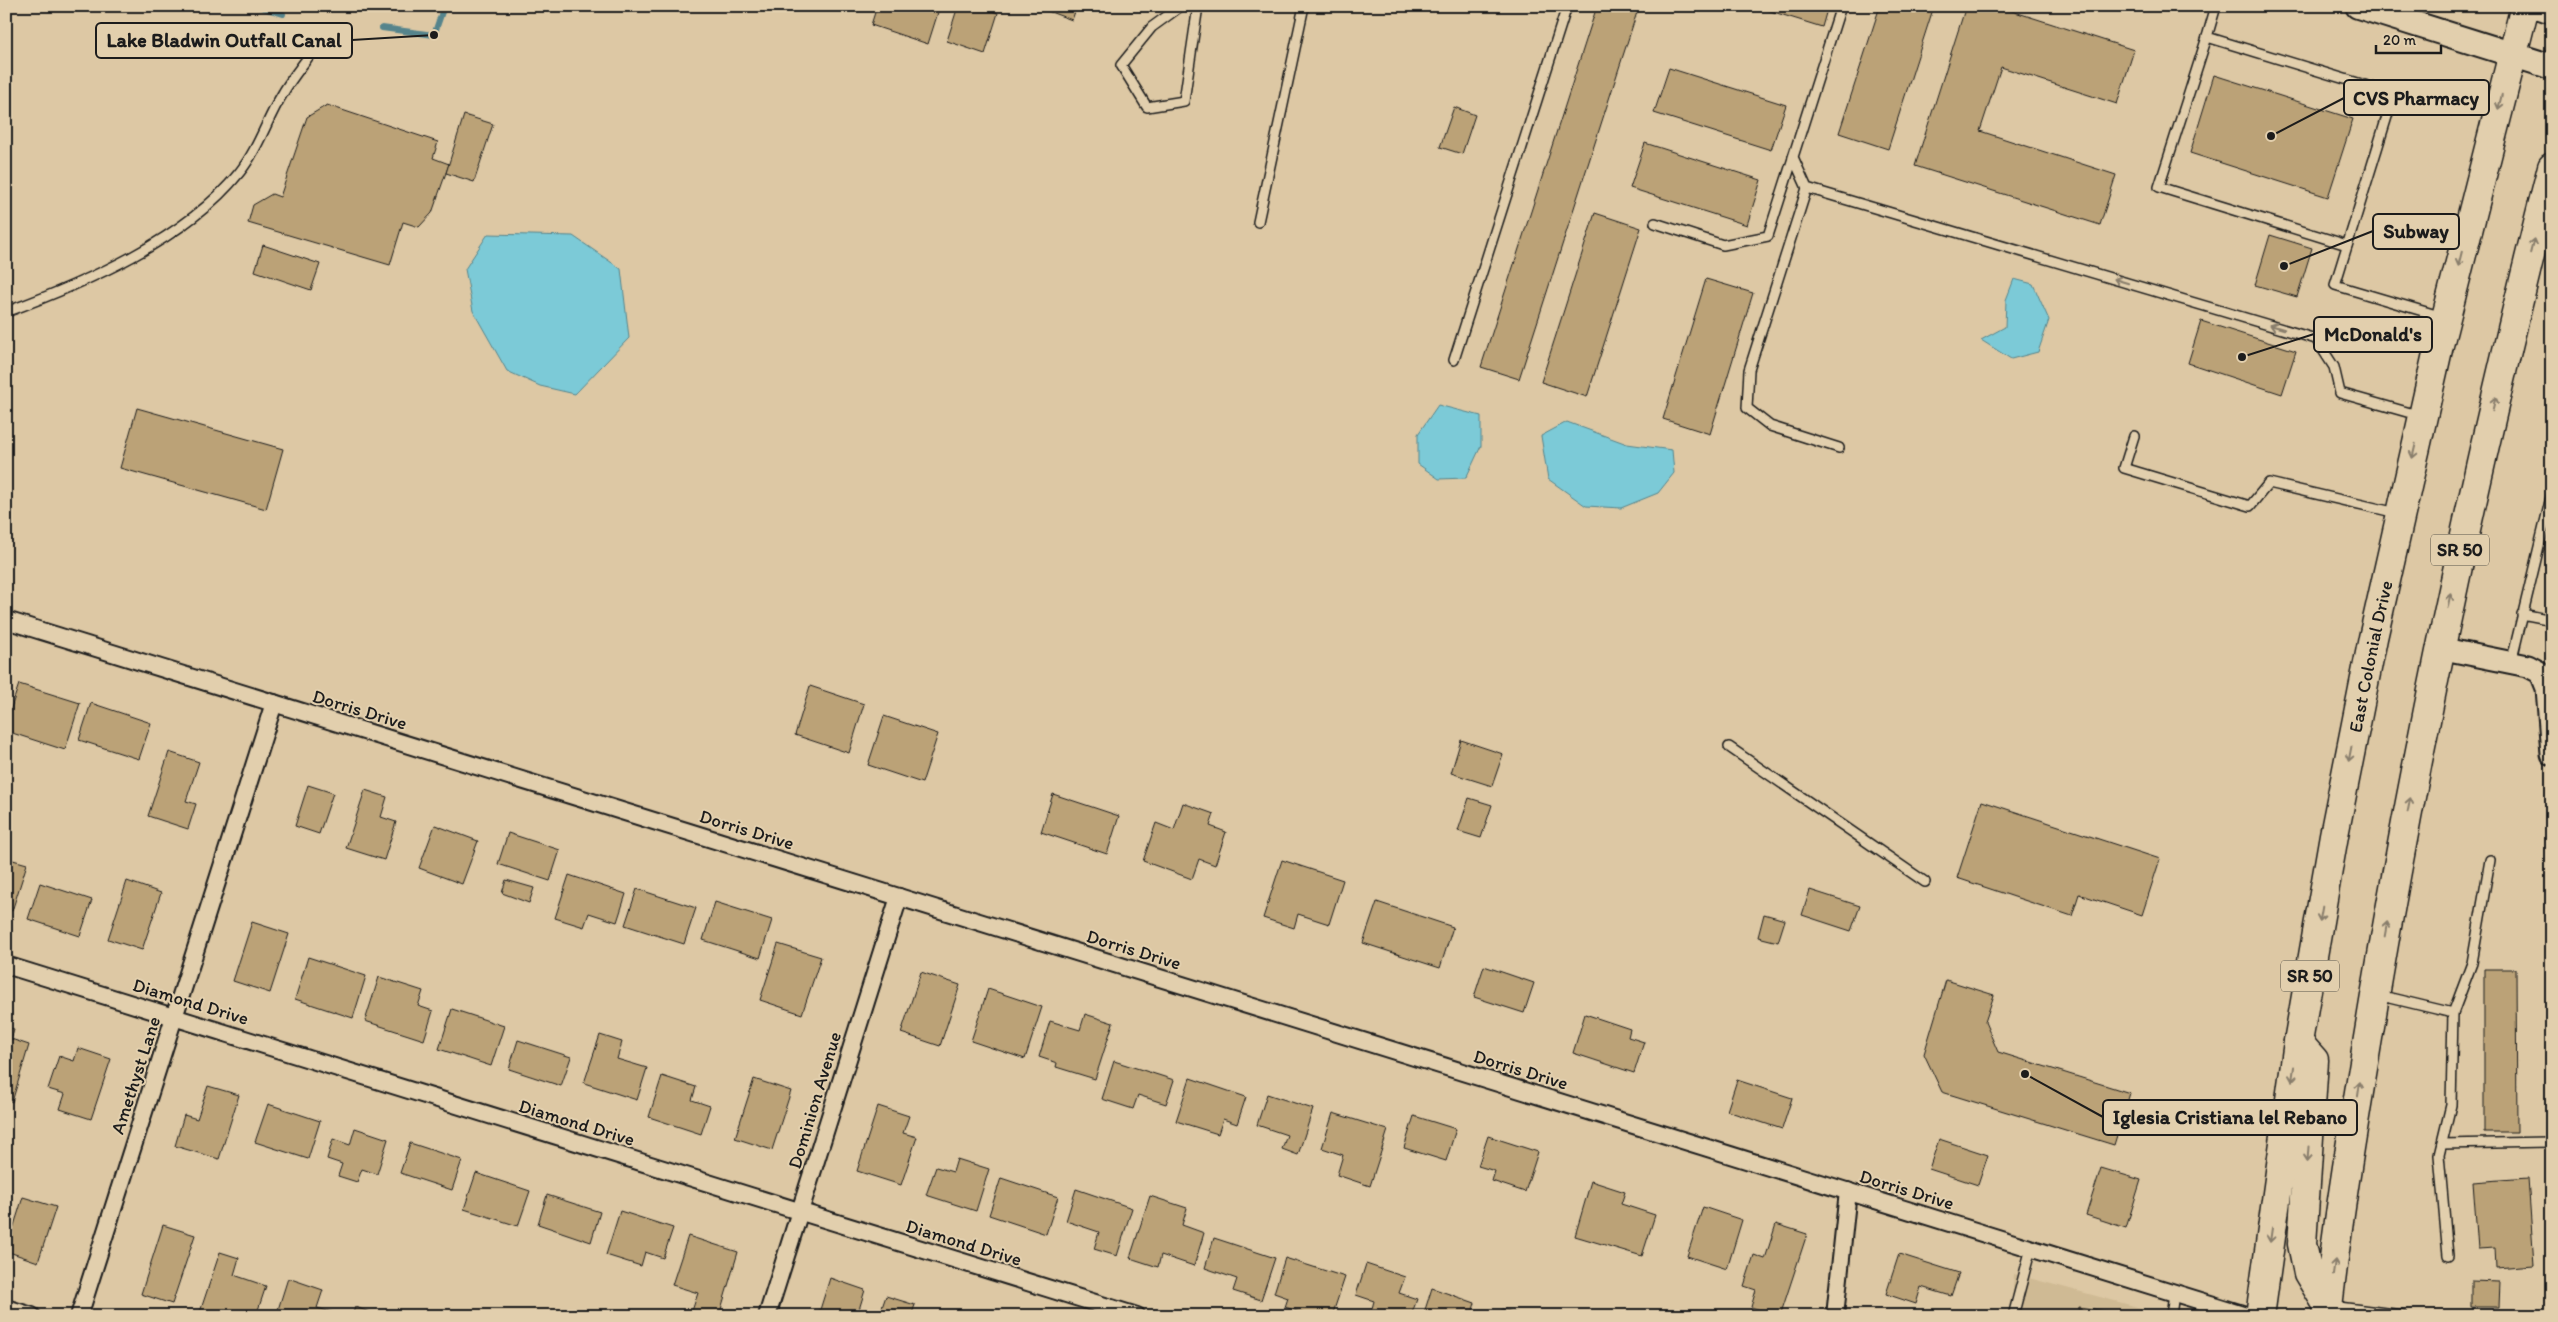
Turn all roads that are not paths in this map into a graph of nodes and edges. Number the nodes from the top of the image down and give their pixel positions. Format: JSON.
{"nodes":[{"id":1,"x":1181,"y":6,"type":"edge"},
{"id":2,"x":1198,"y":6,"type":"edge"},
{"id":3,"x":1304,"y":6,"type":"edge"},
{"id":4,"x":1567,"y":6,"type":"edge"},
{"id":5,"x":1841,"y":6,"type":"edge"},
{"id":6,"x":2216,"y":6,"type":"edge"},
{"id":7,"x":2358,"y":6,"type":"edge"},
{"id":8,"x":2525,"y":6,"type":"edge"},
{"id":9,"x":2537,"y":6,"type":"edge"},
{"id":10,"x":2552,"y":11,"type":"edge"},
{"id":11,"x":2207,"y":37,"type":"junction"},
{"id":12,"x":311,"y":53,"type":"dead end"},
{"id":13,"x":2512,"y":55,"type":"junction"},
{"id":14,"x":2552,"y":67,"type":"edge"},
{"id":15,"x":1793,"y":157,"type":"junction"},
{"id":16,"x":2552,"y":167,"type":"edge"},
{"id":17,"x":1807,"y":188,"type":"junction"},
{"id":18,"x":2548,"y":201,"type":"edge"},
{"id":19,"x":1258,"y":222,"type":"dead end"},
{"id":20,"x":1655,"y":224,"type":"dead end"},
{"id":21,"x":2347,"y":245,"type":"junction"},
{"id":22,"x":6,"y":312,"type":"edge"},
{"id":23,"x":2445,"y":318,"type":"junction"},
{"id":24,"x":1454,"y":360,"type":"dead end"},
{"id":25,"x":2422,"y":416,"type":"junction"},
{"id":26,"x":2134,"y":436,"type":"dead end"},
{"id":27,"x":1839,"y":448,"type":"dead end"},
{"id":28,"x":2552,"y":493,"type":"edge"},
{"id":29,"x":2400,"y":514,"type":"junction"},
{"id":30,"x":2522,"y":614,"type":"junction"},
{"id":31,"x":6,"y":620,"type":"edge"},
{"id":32,"x":2552,"y":620,"type":"edge"},
{"id":33,"x":2439,"y":648,"type":"junction"},
{"id":34,"x":2511,"y":662,"type":"junction"},
{"id":35,"x":274,"y":703,"type":"junction"},
{"id":36,"x":2551,"y":727,"type":"edge"},
{"id":37,"x":1729,"y":747,"type":"dead end"},
{"id":38,"x":2552,"y":754,"type":"edge"},
{"id":39,"x":2490,"y":860,"type":"dead end"},
{"id":40,"x":1925,"y":882,"type":"dead end"},
{"id":41,"x":899,"y":897,"type":"junction"},
{"id":42,"x":6,"y":965,"type":"edge"},
{"id":43,"x":2375,"y":995,"type":"junction"},
{"id":44,"x":2453,"y":1014,"type":"junction"},
{"id":45,"x":174,"y":1017,"type":"junction"},
{"id":46,"x":2298,"y":1042,"type":"junction"},
{"id":47,"x":2552,"y":1142,"type":"edge"},
{"id":48,"x":2442,"y":1144,"type":"junction"},
{"id":49,"x":1848,"y":1191,"type":"junction"},
{"id":50,"x":800,"y":1212,"type":"junction"},
{"id":51,"x":2031,"y":1248,"type":"junction"},
{"id":52,"x":2448,"y":1256,"type":"dead end"},
{"id":53,"x":2174,"y":1292,"type":"junction"},
{"id":54,"x":6,"y":1308,"type":"edge"},
{"id":55,"x":2328,"y":1311,"type":"edge"},
{"id":56,"x":2402,"y":1315,"type":"edge"},
{"id":57,"x":32,"y":1316,"type":"edge"},
{"id":58,"x":79,"y":1316,"type":"edge"},
{"id":59,"x":767,"y":1316,"type":"edge"},
{"id":60,"x":1136,"y":1316,"type":"edge"},
{"id":61,"x":1835,"y":1316,"type":"edge"},
{"id":62,"x":2013,"y":1316,"type":"edge"},
{"id":63,"x":2171,"y":1316,"type":"edge"},
{"id":64,"x":2250,"y":1316,"type":"edge"},
{"id":65,"x":2260,"y":1316,"type":"edge"}],
"edges":[{"from":1,"to":2,"type":"lane"},
{"from":3,"to":19,"type":"lane"},
{"from":4,"to":24,"type":"lane"},
{"from":5,"to":15,"type":"lane"},
{"from":6,"to":11,"type":"lane"},
{"from":7,"to":13,"type":"main road"},
{"from":8,"to":13,"type":"highway","name":"East Colonial Drive","number":"SR 50"},
{"from":9,"to":10,"type":"main road"},
{"from":11,"to":21,"type":"lane"},
{"from":11,"to":21,"type":"lane"},
{"from":12,"to":22,"type":"lane"},
{"from":13,"to":14,"type":"main road"},
{"from":13,"to":23,"type":"highway","name":"East Colonial Drive","number":"SR 50","one_way":true},
{"from":15,"to":17,"type":"lane"},
{"from":15,"to":20,"type":"lane"},
{"from":16,"to":18,"type":"highway","number":"SR 50"},
{"from":25,"to":17,"type":"lane","one_way":true},
{"from":17,"to":27,"type":"lane"},
{"from":33,"to":18,"type":"highway","number":"SR 50","one_way":true},
{"from":21,"to":23,"type":"lane"},
{"from":23,"to":25,"type":"highway","name":"East Colonial Drive","number":"SR 50"},
{"from":25,"to":29,"type":"highway","name":"East Colonial Drive","number":"SR 50","one_way":true},
{"from":26,"to":29,"type":"lane"},
{"from":28,"to":30,"type":"lane"},
{"from":29,"to":46,"type":"highway","name":"East Colonial Drive","number":"SR 50","one_way":true},
{"from":30,"to":32,"type":"lane"},
{"from":30,"to":34,"type":"lane"},
{"from":31,"to":35,"type":"street","name":"Dorris Drive"},
{"from":33,"to":34,"type":"street"},
{"from":43,"to":33,"type":"highway","number":"SR 50","one_way":true},
{"from":34,"to":36,"type":"street"},
{"from":35,"to":41,"type":"street","name":"Dorris Drive"},
{"from":35,"to":45,"type":"street","name":"Amethyst Lane"},
{"from":36,"to":38,"type":"street"},
{"from":37,"to":40,"type":"lane"},
{"from":39,"to":44,"type":"lane"},
{"from":41,"to":49,"type":"street","name":"Dorris Drive"},
{"from":41,"to":50,"type":"street","name":"Dominion Avenue"},
{"from":42,"to":45,"type":"street","name":"Diamond Drive"},
{"from":43,"to":44,"type":"lane"},
{"from":55,"to":43,"type":"highway","number":"SR 50","one_way":true},
{"from":44,"to":48,"type":"lane"},
{"from":45,"to":50,"type":"street","name":"Diamond Drive"},
{"from":45,"to":58,"type":"street","name":"Amethyst Lane"},
{"from":46,"to":55,"type":"highway","one_way":true},
{"from":46,"to":65,"type":"highway","name":"East Colonial Drive","number":"SR 50","one_way":true},
{"from":47,"to":48,"type":"lane"},
{"from":48,"to":52,"type":"lane"},
{"from":49,"to":51,"type":"street","name":"Dorris Drive"},
{"from":49,"to":61,"type":"street"},
{"from":50,"to":59,"type":"street","name":"Dominion Avenue"},
{"from":50,"to":60,"type":"street","name":"Diamond Drive"},
{"from":51,"to":53,"type":"street","name":"Dorris Drive"},
{"from":51,"to":62,"type":"lane"},
{"from":53,"to":63,"type":"lane"},
{"from":53,"to":64,"type":"street","name":"Dorris Drive"},
{"from":54,"to":57,"type":"street"},
{"from":55,"to":56,"type":"lane"}]}
